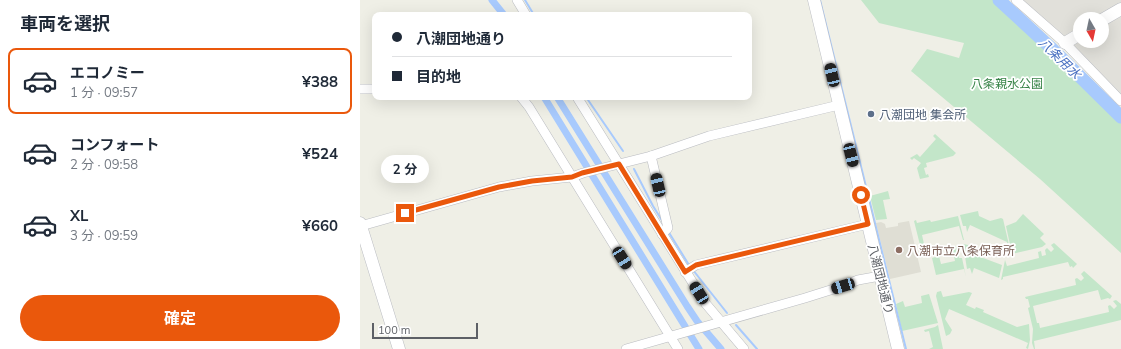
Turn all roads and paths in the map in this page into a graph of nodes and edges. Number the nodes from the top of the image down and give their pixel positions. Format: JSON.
{"nodes":[{"id":1,"x":517,"y":0,"type":"edge"},
{"id":2,"x":814,"y":0,"type":"edge"},
{"id":3,"x":1016,"y":0,"type":"edge"},
{"id":4,"x":1121,"y":8,"type":"edge"},
{"id":5,"x":524,"y":12,"type":"edge"},
{"id":6,"x":1109,"y":16,"type":"edge"},
{"id":7,"x":1073,"y":38,"type":"edge"},
{"id":8,"x":1065,"y":43,"type":"junction"},
{"id":9,"x":360,"y":89,"type":"edge"},
{"id":10,"x":372,"y":89,"type":"edge"},
{"id":11,"x":523,"y":100,"type":"edge"},
{"id":12,"x":579,"y":100,"type":"edge"},
{"id":13,"x":1121,"y":101,"type":"edge"},
{"id":14,"x":839,"y":105,"type":"junction"},
{"id":15,"x":651,"y":156,"type":"junction"},
{"id":16,"x":614,"y":165,"type":"junction"},
{"id":17,"x":572,"y":177,"type":"junction"},
{"id":18,"x":360,"y":224,"type":"edge"},
{"id":19,"x":868,"y":224,"type":"junction"},
{"id":20,"x":665,"y":231,"type":"junction"},
{"id":21,"x":689,"y":269,"type":"junction"},
{"id":22,"x":880,"y":276,"type":"junction"},
{"id":23,"x":720,"y":322,"type":"junction"},
{"id":24,"x":675,"y":335,"type":"junction"},
{"id":25,"x":399,"y":349,"type":"edge"},
{"id":26,"x":626,"y":349,"type":"edge"},
{"id":27,"x":678,"y":349,"type":"edge"},
{"id":28,"x":744,"y":349,"type":"edge"},
{"id":29,"x":898,"y":349,"type":"edge"}],
"edges":[{"from":1,"to":5,"type":"street"},
{"from":2,"to":14,"type":"street","name":"八潮団地通り"},
{"from":3,"to":8,"type":"street"},
{"from":4,"to":6,"type":"street"},
{"from":7,"to":8,"type":"street"},
{"from":8,"to":13,"type":"street"},
{"from":9,"to":10,"type":"street"},
{"from":11,"to":17,"type":"street"},
{"from":12,"to":16,"type":"street"},
{"from":14,"to":15,"type":"street"},
{"from":14,"to":19,"type":"street","name":"八潮団地通り"},
{"from":15,"to":16,"type":"street"},
{"from":15,"to":20,"type":"street"},
{"from":16,"to":17,"type":"street"},
{"from":16,"to":20,"type":"street"},
{"from":17,"to":18,"type":"street"},
{"from":17,"to":24,"type":"street"},
{"from":18,"to":25,"type":"street"},
{"from":19,"to":21,"type":"street"},
{"from":19,"to":22,"type":"street","name":"八潮団地通り"},
{"from":20,"to":21,"type":"street"},
{"from":21,"to":23,"type":"street"},
{"from":22,"to":23,"type":"street"},
{"from":22,"to":29,"type":"street","name":"八潮団地通り"},
{"from":23,"to":24,"type":"street"},
{"from":23,"to":28,"type":"street"},
{"from":24,"to":26,"type":"street"},
{"from":24,"to":27,"type":"street"}]}
